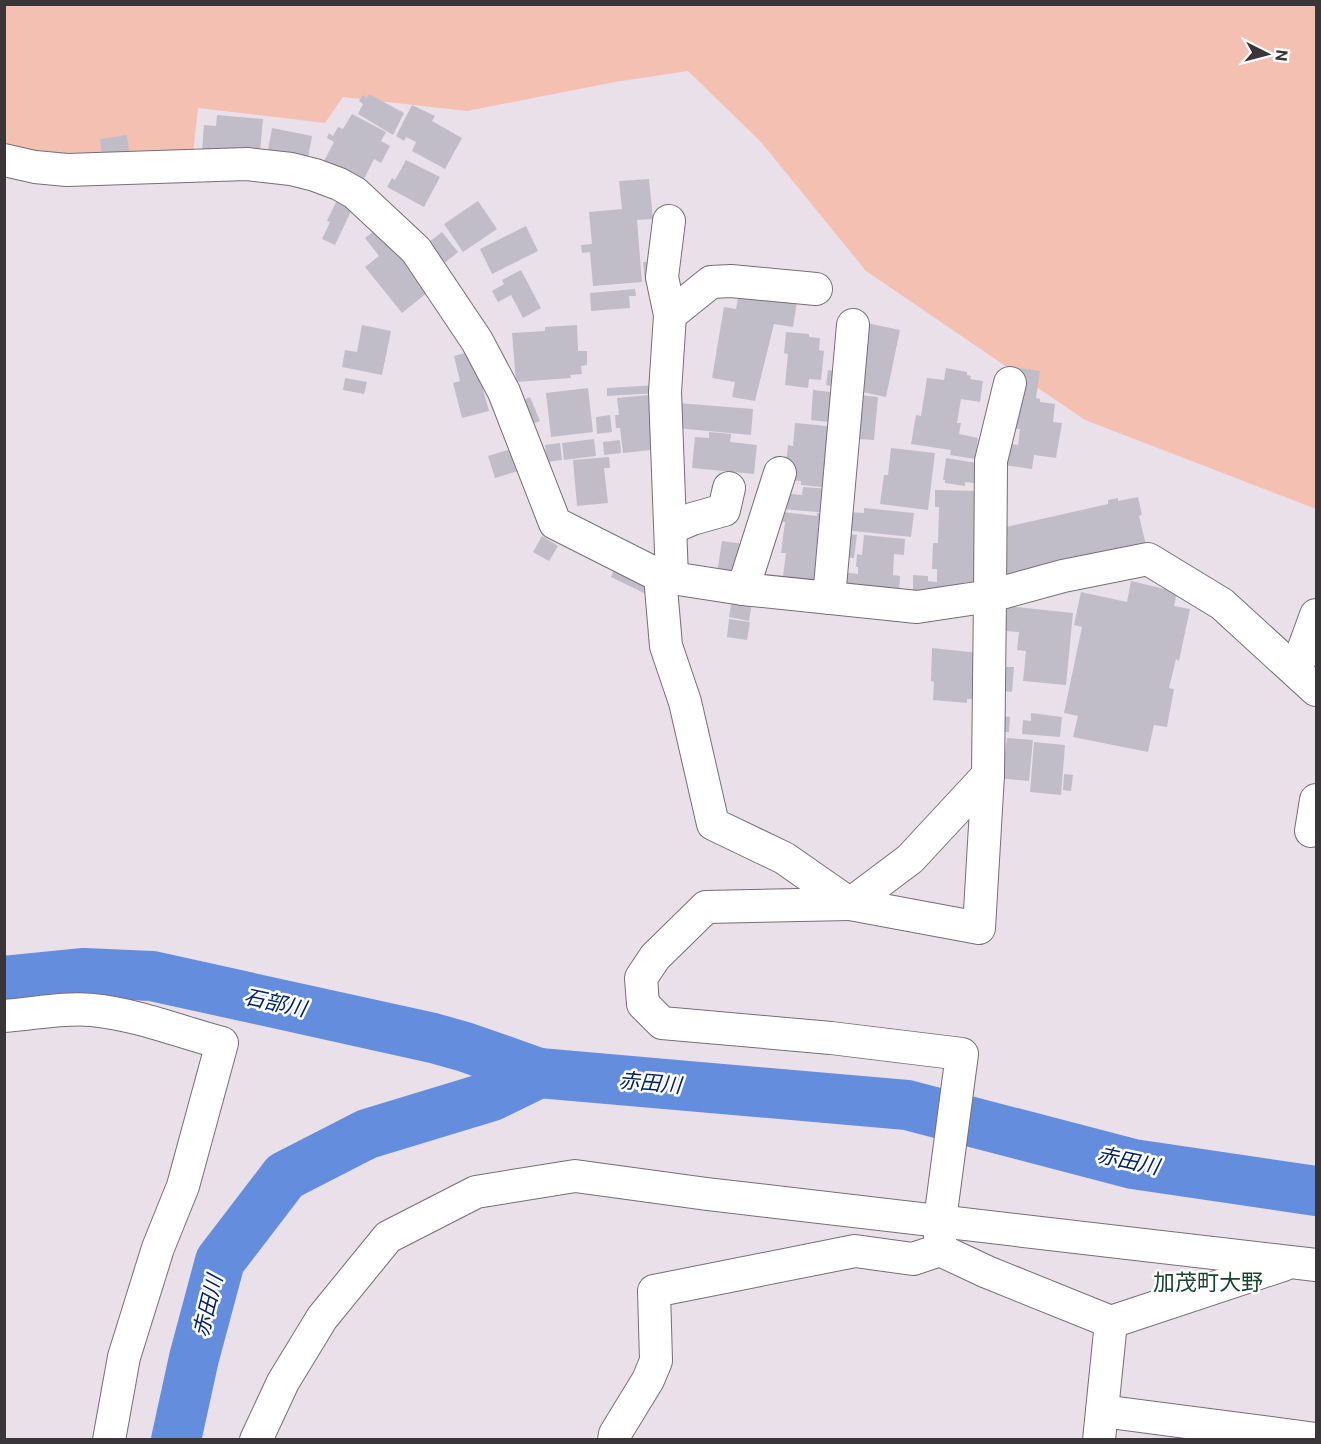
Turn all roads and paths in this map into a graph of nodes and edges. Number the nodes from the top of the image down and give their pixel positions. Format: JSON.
{"nodes":[{"id":1,"x":4,"y":160,"type":"edge"},
{"id":2,"x":669,"y":221,"type":"dead end"},
{"id":3,"x":816,"y":289,"type":"dead end"},
{"id":4,"x":670,"y":315,"type":"junction"},
{"id":5,"x":853,"y":325,"type":"dead end"},
{"id":6,"x":1010,"y":382,"type":"dead end"},
{"id":7,"x":780,"y":473,"type":"dead end"},
{"id":8,"x":729,"y":488,"type":"dead end"},
{"id":9,"x":670,"y":528,"type":"junction"},
{"id":10,"x":666,"y":577,"type":"junction"},
{"id":11,"x":743,"y":590,"type":"junction"},
{"id":12,"x":990,"y":596,"type":"junction"},
{"id":13,"x":829,"y":598,"type":"junction"},
{"id":14,"x":1317,"y":615,"type":"edge"},
{"id":15,"x":1306,"y":680,"type":"edge"},
{"id":16,"x":988,"y":776,"type":"junction"},
{"id":17,"x":1317,"y":800,"type":"edge"},
{"id":18,"x":1311,"y":831,"type":"dead end"},
{"id":19,"x":850,"y":904,"type":"junction"},
{"id":20,"x":4,"y":1016,"type":"edge"},
{"id":21,"x":940,"y":1235,"type":"junction"},
{"id":22,"x":1304,"y":1264,"type":"edge"},
{"id":23,"x":1111,"y":1322,"type":"junction"},
{"id":24,"x":1100,"y":1425,"type":"edge"},
{"id":25,"x":1317,"y":1439,"type":"edge"},
{"id":26,"x":109,"y":1440,"type":"edge"},
{"id":27,"x":256,"y":1440,"type":"edge"},
{"id":28,"x":614,"y":1440,"type":"edge"}],
"edges":[{"from":1,"to":10,"type":"street"},
{"from":2,"to":4,"type":"street"},
{"from":3,"to":4,"type":"street"},
{"from":4,"to":9,"type":"street"},
{"from":5,"to":13,"type":"street"},
{"from":6,"to":12,"type":"street"},
{"from":7,"to":11,"type":"street"},
{"from":8,"to":9,"type":"street"},
{"from":9,"to":10,"type":"street"},
{"from":10,"to":11,"type":"street"},
{"from":10,"to":19,"type":"street"},
{"from":11,"to":13,"type":"street"},
{"from":12,"to":13,"type":"street"},
{"from":12,"to":15,"type":"street"},
{"from":12,"to":16,"type":"street"},
{"from":14,"to":15,"type":"street"},
{"from":16,"to":19,"type":"street"},
{"from":16,"to":19,"type":"street"},
{"from":17,"to":18,"type":"street"},
{"from":19,"to":21,"type":"street"},
{"from":20,"to":26,"type":"street"},
{"from":21,"to":22,"type":"street"},
{"from":21,"to":23,"type":"street"},
{"from":21,"to":27,"type":"street"},
{"from":21,"to":28,"type":"street"},
{"from":22,"to":23,"type":"street"},
{"from":23,"to":24,"type":"street"},
{"from":24,"to":25,"type":"street"}]}
